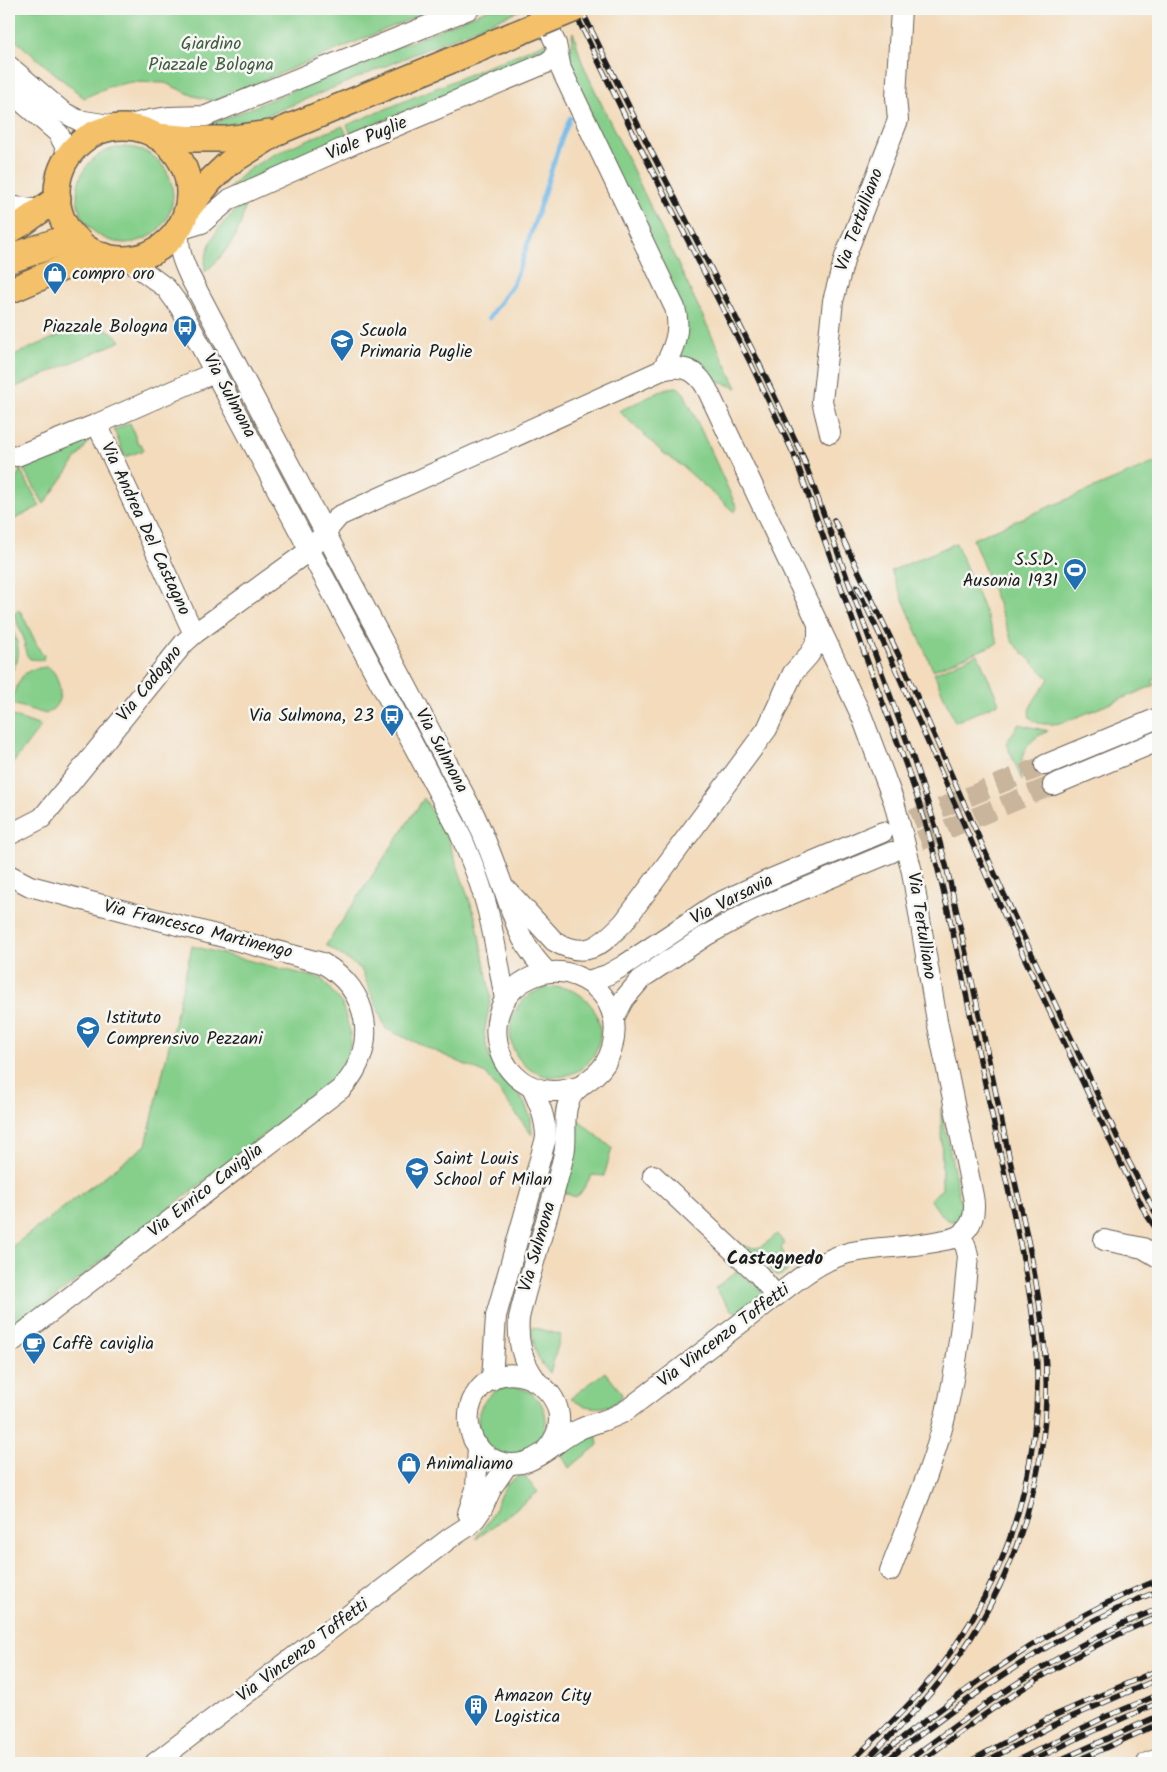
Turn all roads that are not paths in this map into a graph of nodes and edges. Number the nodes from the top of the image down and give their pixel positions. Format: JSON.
{"nodes":[{"id":1,"x":469,"y":9,"type":"edge"},
{"id":2,"x":575,"y":9,"type":"edge"},
{"id":3,"x":901,"y":9,"type":"edge"},
{"id":4,"x":539,"y":16,"type":"edge"},
{"id":5,"x":558,"y":52,"type":"junction"},
{"id":6,"x":9,"y":66,"type":"edge"},
{"id":7,"x":9,"y":92,"type":"edge"},
{"id":8,"x":122,"y":127,"type":"junction"},
{"id":9,"x":280,"y":132,"type":"junction"},
{"id":10,"x":156,"y":136,"type":"junction"},
{"id":11,"x":68,"y":158,"type":"junction"},
{"id":12,"x":49,"y":204,"type":"junction"},
{"id":13,"x":9,"y":208,"type":"edge"},
{"id":14,"x":183,"y":220,"type":"junction"},
{"id":15,"x":9,"y":231,"type":"edge"},
{"id":16,"x":77,"y":241,"type":"junction"},
{"id":17,"x":116,"y":257,"type":"junction"},
{"id":18,"x":9,"y":259,"type":"edge"},
{"id":19,"x":9,"y":291,"type":"edge"},
{"id":20,"x":662,"y":370,"type":"junction"},
{"id":21,"x":216,"y":372,"type":"junction"},
{"id":22,"x":97,"y":424,"type":"junction"},
{"id":23,"x":830,"y":433,"type":"dead end"},
{"id":24,"x":9,"y":456,"type":"edge"},
{"id":25,"x":325,"y":532,"type":"junction"},
{"id":26,"x":310,"y":550,"type":"junction"},
{"id":27,"x":818,"y":623,"type":"junction"},
{"id":28,"x":194,"y":634,"type":"junction"},
{"id":29,"x":1158,"y":718,"type":"edge"},
{"id":30,"x":1158,"y":741,"type":"edge"},
{"id":31,"x":1045,"y":765,"type":"tunnel mouth"},
{"id":32,"x":1053,"y":785,"type":"tunnel mouth"},
{"id":33,"x":884,"y":832,"type":"tunnel mouth"},
{"id":34,"x":9,"y":835,"type":"edge"},
{"id":35,"x":892,"y":852,"type":"tunnel mouth"},
{"id":36,"x":9,"y":875,"type":"edge"},
{"id":37,"x":503,"y":886,"type":"junction"},
{"id":38,"x":547,"y":972,"type":"junction"},
{"id":39,"x":588,"y":981,"type":"junction"},
{"id":40,"x":505,"y":999,"type":"junction"},
{"id":41,"x":364,"y":1015,"type":"joint"},
{"id":42,"x":614,"y":1018,"type":"junction"},
{"id":43,"x":531,"y":1086,"type":"junction"},
{"id":44,"x":582,"y":1086,"type":"junction"},
{"id":45,"x":653,"y":1175,"type":"dead end"},
{"id":46,"x":958,"y":1237,"type":"junction"},
{"id":47,"x":1104,"y":1240,"type":"dead end"},
{"id":48,"x":1158,"y":1257,"type":"edge"},
{"id":49,"x":776,"y":1296,"type":"junction"},
{"id":50,"x":9,"y":1344,"type":"edge"},
{"id":51,"x":492,"y":1380,"type":"junction"},
{"id":52,"x":536,"y":1380,"type":"junction"},
{"id":53,"x":553,"y":1398,"type":"junction"},
{"id":54,"x":592,"y":1424,"type":"junction"},
{"id":55,"x":478,"y":1446,"type":"junction"},
{"id":56,"x":546,"y":1450,"type":"junction"},
{"id":57,"x":508,"y":1464,"type":"junction"},
{"id":58,"x":450,"y":1538,"type":"junction"},
{"id":59,"x":890,"y":1571,"type":"dead end"},
{"id":60,"x":1158,"y":1759,"type":"edge"},
{"id":61,"x":155,"y":1763,"type":"edge"},
{"id":62,"x":1147,"y":1763,"type":"edge"}],
"edges":[{"from":1,"to":8,"type":"street"},
{"from":2,"to":4,"type":"main road","bridge":true},
{"from":3,"to":23,"type":"street","name":"Via Tertulliano"},
{"from":4,"to":5,"type":"street"},
{"from":4,"to":9,"type":"main road"},
{"from":5,"to":14,"type":"street","name":"Viale Puglie"},
{"from":5,"to":20,"type":"street"},
{"from":6,"to":8,"type":"street"},
{"from":7,"to":11,"type":"street"},
{"from":8,"to":10,"type":"main road"},
{"from":8,"to":11,"type":"main road"},
{"from":9,"to":10,"type":"main road"},
{"from":9,"to":14,"type":"main road"},
{"from":10,"to":14,"type":"main road"},
{"from":11,"to":12,"type":"main road"},
{"from":12,"to":13,"type":"street"},
{"from":12,"to":15,"type":"main road"},
{"from":12,"to":16,"type":"main road"},
{"from":14,"to":17,"type":"main road"},
{"from":14,"to":25,"type":"street","name":"Via Sulmona"},
{"from":16,"to":17,"type":"main road"},
{"from":16,"to":18,"type":"highway"},
{"from":17,"to":19,"type":"main road"},
{"from":17,"to":21,"type":"street","name":"Via Sulmona"},
{"from":20,"to":25,"type":"street"},
{"from":20,"to":27,"type":"street","name":"Via Tertulliano"},
{"from":21,"to":22,"type":"street"},
{"from":21,"to":26,"type":"street","name":"Via Sulmona"},
{"from":22,"to":24,"type":"street"},
{"from":22,"to":28,"type":"street","name":"Via Andrea Del Castagno"},
{"from":25,"to":26,"type":"street"},
{"from":25,"to":37,"type":"street","name":"Via Sulmona"},
{"from":26,"to":28,"type":"street","name":"Via Codogno"},
{"from":26,"to":40,"type":"street","name":"Via Sulmona"},
{"from":27,"to":37,"type":"street"},
{"from":27,"to":46,"type":"street","name":"Via Tertulliano"},
{"from":28,"to":34,"type":"street","name":"Via Codogno"},
{"from":29,"to":31,"type":"street"},
{"from":30,"to":32,"type":"street"},
{"from":33,"to":39,"type":"street","name":"Via Varsavia"},
{"from":35,"to":42,"type":"street","name":"Via Varsavia"},
{"from":36,"to":41,"type":"street","name":"Via Francesco Martinengo"},
{"from":37,"to":38,"type":"street","name":"Via Sulmona"},
{"from":38,"to":39,"type":"street","name":"Via Sulmona"},
{"from":38,"to":40,"type":"street","name":"Via Sulmona"},
{"from":39,"to":42,"type":"street","name":"Via Sulmona"},
{"from":40,"to":43,"type":"street","name":"Via Sulmona"},
{"from":41,"to":50,"type":"street","name":"Via Enrico Caviglia"},
{"from":42,"to":44,"type":"street","name":"Via Sulmona"},
{"from":43,"to":44,"type":"street","name":"Via Sulmona"},
{"from":43,"to":51,"type":"street","name":"Via Sulmona"},
{"from":44,"to":52,"type":"street","name":"Via Sulmona"},
{"from":45,"to":49,"type":"street"},
{"from":46,"to":49,"type":"street","name":"Via Vincenzo Toffetti"},
{"from":46,"to":59,"type":"street"},
{"from":47,"to":48,"type":"street"},
{"from":49,"to":54,"type":"street","name":"Via Vincenzo Toffetti"},
{"from":51,"to":52,"type":"street"},
{"from":51,"to":55,"type":"street","name":"Via Vincenzo Toffetti"},
{"from":52,"to":53,"type":"street"},
{"from":53,"to":54,"type":"street"},
{"from":53,"to":56,"type":"street"},
{"from":54,"to":56,"type":"street","name":"Via Vincenzo Toffetti"},
{"from":55,"to":57,"type":"street"},
{"from":55,"to":58,"type":"street","name":"Via Vincenzo Toffetti"},
{"from":56,"to":57,"type":"street","name":"Via Vincenzo Toffetti"},
{"from":57,"to":58,"type":"street","name":"Via Vincenzo Toffetti"},
{"from":58,"to":61,"type":"street","name":"Via Vincenzo Toffetti"},
{"from":60,"to":62,"type":"street"}]}
